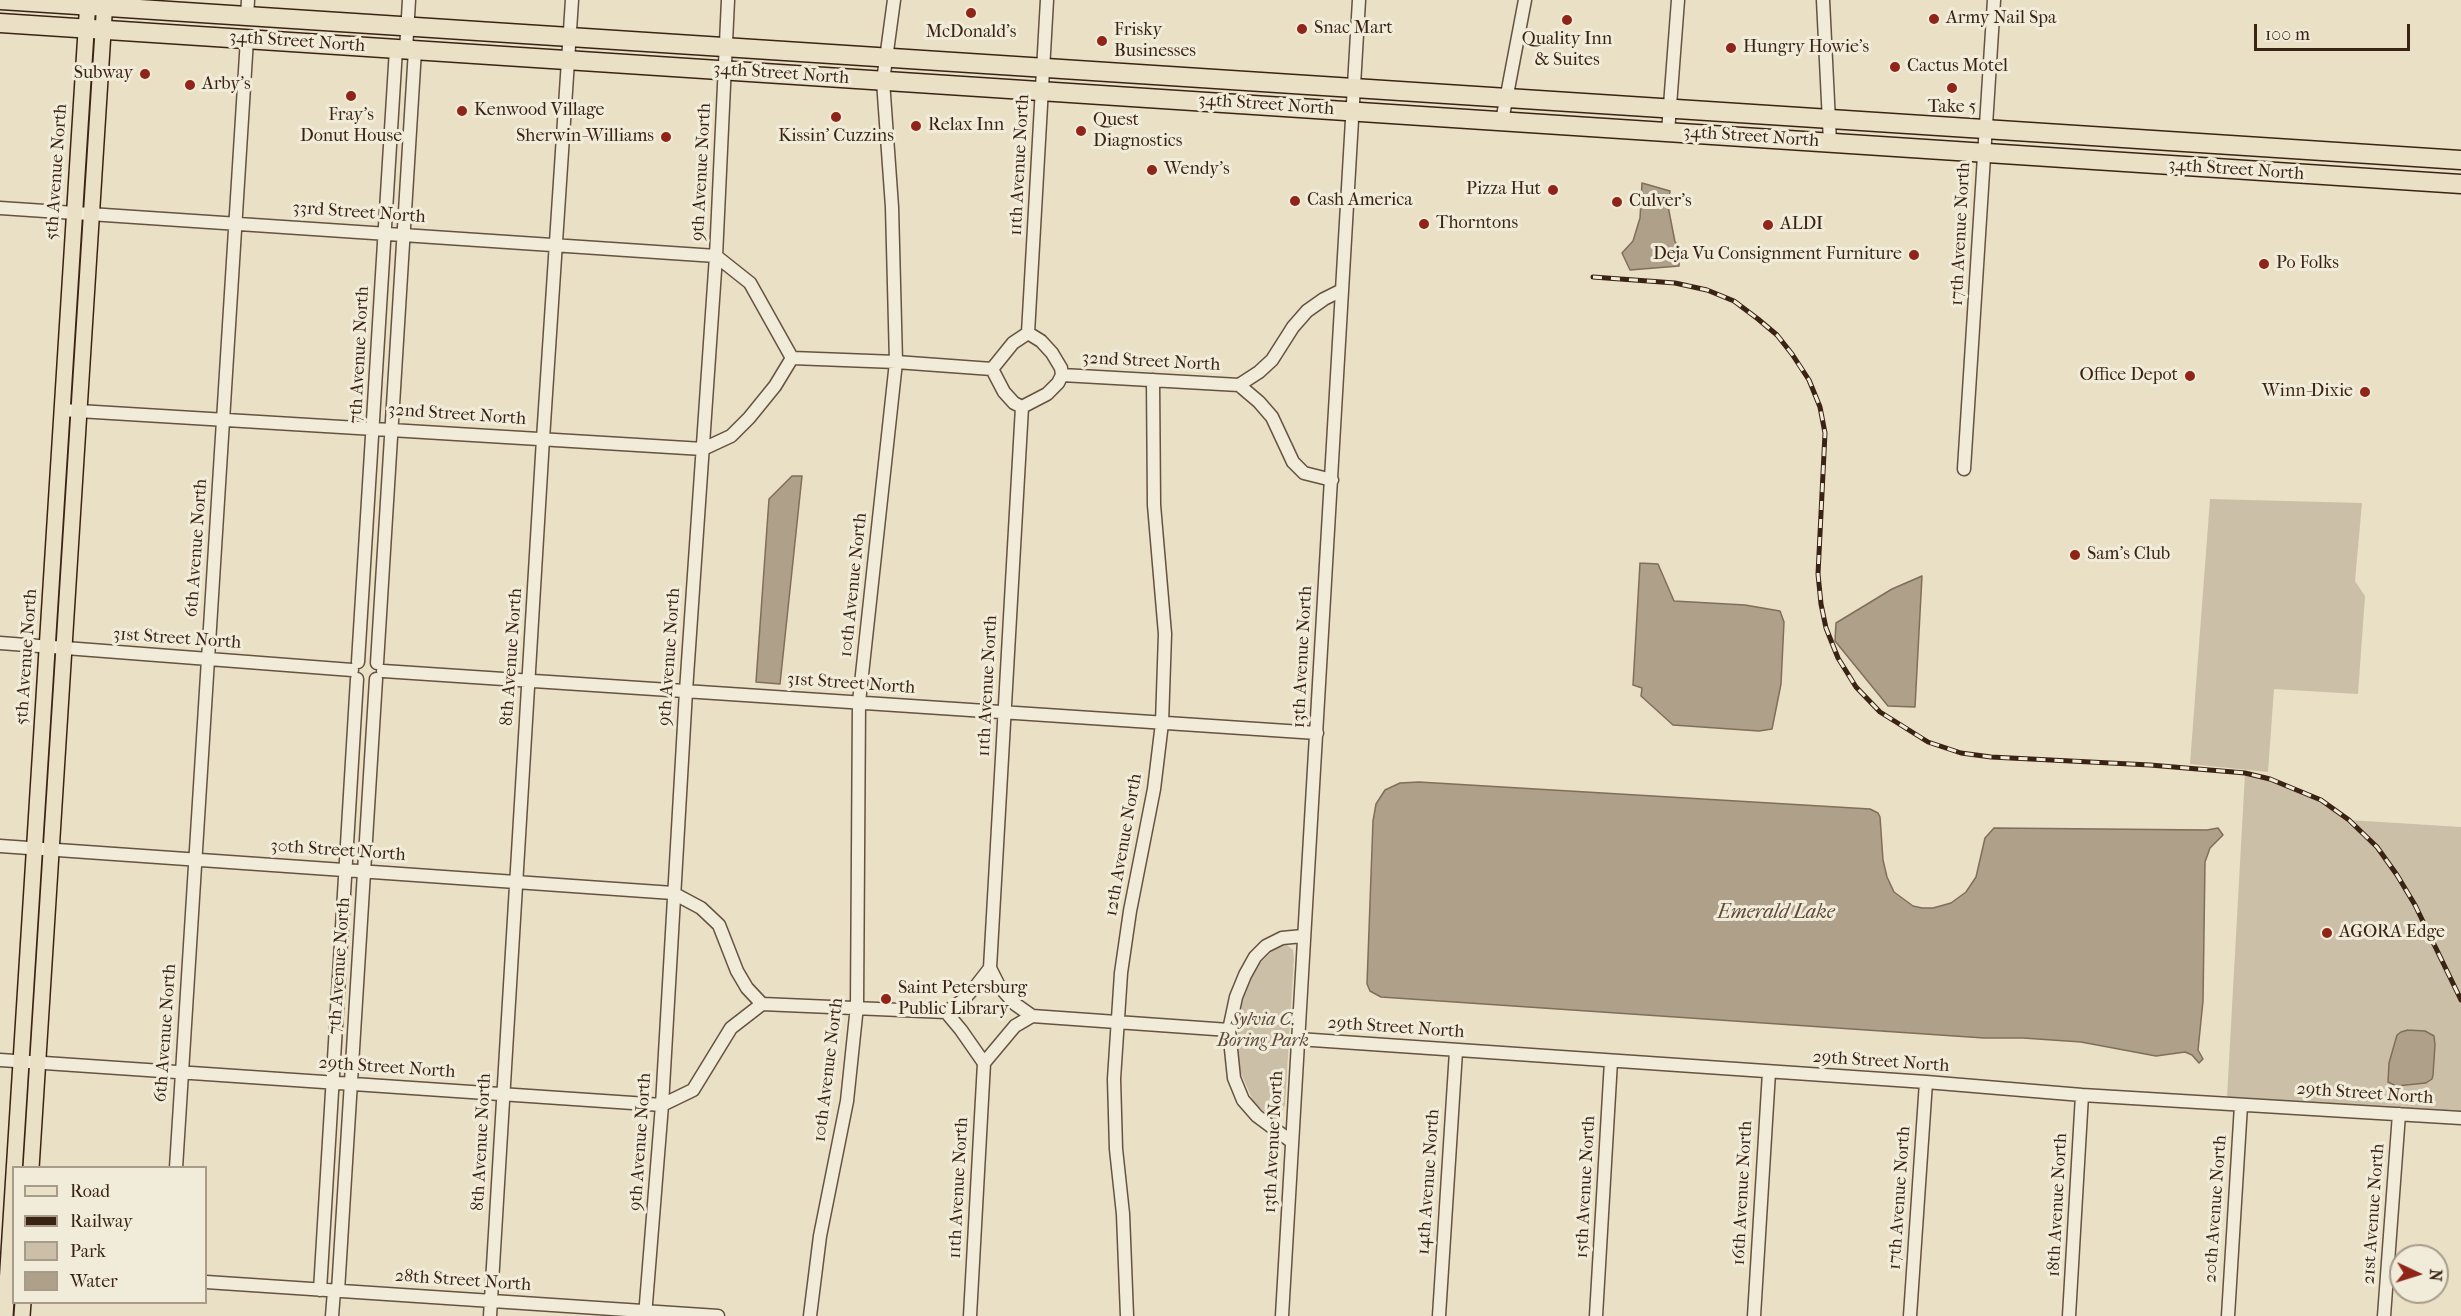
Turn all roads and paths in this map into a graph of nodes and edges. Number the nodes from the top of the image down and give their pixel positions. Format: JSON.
{"nodes":[{"id":1,"x":1,"y":0,"type":"edge"},
{"id":2,"x":409,"y":0,"type":"edge"},
{"id":3,"x":572,"y":0,"type":"edge"},
{"id":4,"x":728,"y":0,"type":"edge"},
{"id":5,"x":894,"y":0,"type":"edge"},
{"id":6,"x":1047,"y":0,"type":"edge"},
{"id":7,"x":1359,"y":0,"type":"edge"},
{"id":8,"x":1524,"y":0,"type":"edge"},
{"id":9,"x":1678,"y":0,"type":"edge"},
{"id":10,"x":1823,"y":0,"type":"edge"},
{"id":11,"x":1994,"y":0,"type":"edge"},
{"id":12,"x":96,"y":3,"type":"edge"},
{"id":13,"x":248,"y":8,"type":"edge"},
{"id":14,"x":0,"y":23,"type":"edge"},
{"id":15,"x":407,"y":27,"type":"junction"},
{"id":16,"x":94,"y":29,"type":"junction"},
{"id":17,"x":569,"y":38,"type":"junction"},
{"id":18,"x":247,"y":39,"type":"junction"},
{"id":19,"x":725,"y":48,"type":"junction"},
{"id":20,"x":406,"y":50,"type":"junction"},
{"id":21,"x":885,"y":58,"type":"junction"},
{"id":22,"x":568,"y":60,"type":"junction"},
{"id":23,"x":1043,"y":69,"type":"junction"},
{"id":24,"x":725,"y":71,"type":"junction"},
{"id":25,"x":1199,"y":79,"type":"junction"},
{"id":26,"x":883,"y":81,"type":"junction"},
{"id":27,"x":1353,"y":89,"type":"junction"},
{"id":28,"x":1042,"y":91,"type":"junction"},
{"id":29,"x":1507,"y":99,"type":"junction"},
{"id":30,"x":1197,"y":101,"type":"junction"},
{"id":31,"x":1669,"y":110,"type":"junction"},
{"id":32,"x":1352,"y":111,"type":"junction"},
{"id":33,"x":1829,"y":120,"type":"junction"},
{"id":34,"x":1502,"y":121,"type":"junction"},
{"id":35,"x":1985,"y":129,"type":"junction"},
{"id":36,"x":1668,"y":132,"type":"junction"},
{"id":37,"x":1830,"y":142,"type":"junction"},
{"id":38,"x":1984,"y":153,"type":"junction"},
{"id":39,"x":2376,"y":155,"type":"junction"},
{"id":40,"x":2461,"y":160,"type":"edge"},
{"id":41,"x":2369,"y":178,"type":"junction"},
{"id":42,"x":2461,"y":184,"type":"edge"},
{"id":43,"x":0,"y":208,"type":"edge"},
{"id":44,"x":74,"y":212,"type":"junction"},
{"id":45,"x":92,"y":213,"type":"junction"},
{"id":46,"x":235,"y":223,"type":"junction"},
{"id":47,"x":385,"y":233,"type":"junction"},
{"id":48,"x":404,"y":234,"type":"junction"},
{"id":49,"x":556,"y":243,"type":"junction"},
{"id":50,"x":716,"y":256,"type":"junction"},
{"id":51,"x":1342,"y":290,"type":"junction"},
{"id":52,"x":1028,"y":333,"type":"junction"},
{"id":53,"x":792,"y":358,"type":"junction"},
{"id":54,"x":896,"y":362,"type":"junction"},
{"id":55,"x":992,"y":369,"type":"junction"},
{"id":56,"x":1062,"y":375,"type":"junction"},
{"id":57,"x":1153,"y":380,"type":"junction"},
{"id":58,"x":1239,"y":385,"type":"junction"},
{"id":59,"x":1022,"y":407,"type":"junction"},
{"id":60,"x":62,"y":410,"type":"junction"},
{"id":61,"x":78,"y":412,"type":"junction"},
{"id":62,"x":223,"y":419,"type":"junction"},
{"id":63,"x":375,"y":428,"type":"junction"},
{"id":64,"x":392,"y":429,"type":"junction"},
{"id":65,"x":543,"y":439,"type":"junction"},
{"id":66,"x":703,"y":449,"type":"junction"},
{"id":67,"x":1964,"y":469,"type":"dead end"},
{"id":68,"x":1332,"y":480,"type":"junction"},
{"id":69,"x":0,"y":643,"type":"edge"},
{"id":70,"x":55,"y":648,"type":"junction"},
{"id":71,"x":208,"y":659,"type":"junction"},
{"id":72,"x":356,"y":670,"type":"junction"},
{"id":73,"x":379,"y":671,"type":"junction"},
{"id":74,"x":529,"y":680,"type":"junction"},
{"id":75,"x":686,"y":691,"type":"junction"},
{"id":76,"x":859,"y":702,"type":"junction"},
{"id":77,"x":1004,"y":712,"type":"junction"},
{"id":78,"x":1162,"y":723,"type":"junction"},
{"id":79,"x":1317,"y":733,"type":"junction"},
{"id":80,"x":0,"y":846,"type":"edge"},
{"id":81,"x":35,"y":848,"type":"junction"},
{"id":82,"x":52,"y":849,"type":"junction"},
{"id":83,"x":195,"y":859,"type":"junction"},
{"id":84,"x":346,"y":871,"type":"junction"},
{"id":85,"x":364,"y":872,"type":"junction"},
{"id":86,"x":516,"y":881,"type":"junction"},
{"id":87,"x":674,"y":892,"type":"junction"},
{"id":88,"x":1304,"y":936,"type":"junction"},
{"id":89,"x":990,"y":968,"type":"junction"},
{"id":90,"x":762,"y":1004,"type":"junction"},
{"id":91,"x":856,"y":1006,"type":"junction"},
{"id":92,"x":946,"y":1012,"type":"junction"},
{"id":93,"x":1032,"y":1016,"type":"junction"},
{"id":94,"x":1117,"y":1023,"type":"junction"},
{"id":95,"x":1229,"y":1030,"type":"junction"},
{"id":96,"x":1298,"y":1039,"type":"junction"},
{"id":97,"x":1456,"y":1051,"type":"junction"},
{"id":98,"x":0,"y":1060,"type":"edge"},
{"id":99,"x":21,"y":1061,"type":"junction"},
{"id":100,"x":1611,"y":1061,"type":"junction"},
{"id":101,"x":38,"y":1062,"type":"junction"},
{"id":102,"x":984,"y":1063,"type":"junction"},
{"id":103,"x":182,"y":1072,"type":"junction"},
{"id":104,"x":1769,"y":1072,"type":"junction"},
{"id":105,"x":1926,"y":1082,"type":"junction"},
{"id":106,"x":333,"y":1083,"type":"junction"},
{"id":107,"x":351,"y":1084,"type":"junction"},
{"id":108,"x":503,"y":1094,"type":"junction"},
{"id":109,"x":2082,"y":1095,"type":"junction"},
{"id":110,"x":662,"y":1105,"type":"junction"},
{"id":111,"x":2241,"y":1105,"type":"junction"},
{"id":112,"x":2399,"y":1114,"type":"junction"},
{"id":113,"x":2461,"y":1118,"type":"edge"},
{"id":114,"x":1292,"y":1142,"type":"junction"},
{"id":115,"x":14,"y":1166,"type":"edge"},
{"id":116,"x":31,"y":1166,"type":"edge"},
{"id":117,"x":176,"y":1166,"type":"edge"},
{"id":118,"x":12,"y":1195,"type":"edge"},
{"id":119,"x":7,"y":1269,"type":"edge"},
{"id":120,"x":207,"y":1282,"type":"edge"},
{"id":121,"x":320,"y":1290,"type":"junction"},
{"id":122,"x":336,"y":1291,"type":"junction"},
{"id":123,"x":491,"y":1301,"type":"junction"},
{"id":124,"x":645,"y":1314,"type":"edge"},
{"id":125,"x":5,"y":1316,"type":"edge"},
{"id":126,"x":332,"y":1316,"type":"edge"},
{"id":127,"x":490,"y":1316,"type":"edge"},
{"id":128,"x":718,"y":1316,"type":"edge"},
{"id":129,"x":810,"y":1316,"type":"edge"},
{"id":130,"x":970,"y":1316,"type":"edge"},
{"id":131,"x":1127,"y":1316,"type":"edge"},
{"id":132,"x":1282,"y":1316,"type":"edge"},
{"id":133,"x":1439,"y":1316,"type":"edge"},
{"id":134,"x":1596,"y":1316,"type":"edge"},
{"id":135,"x":1754,"y":1316,"type":"edge"},
{"id":136,"x":1910,"y":1316,"type":"edge"},
{"id":137,"x":2069,"y":1316,"type":"edge"},
{"id":138,"x":2228,"y":1316,"type":"edge"},
{"id":139,"x":2384,"y":1316,"type":"edge"}],
"edges":[{"from":1,"to":12,"type":"highway","name":"34th Street North"},
{"from":2,"to":15,"type":"street","name":"7th Avenue North"},
{"from":3,"to":17,"type":"street","name":"8th Avenue North"},
{"from":4,"to":19,"type":"street","name":"9th Avenue North"},
{"from":5,"to":21,"type":"street","name":"10th Avenue North"},
{"from":6,"to":23,"type":"street","name":"11th Avenue North"},
{"from":7,"to":27,"type":"street","name":"13th Avenue North"},
{"from":8,"to":29,"type":"street"},
{"from":9,"to":31,"type":"street"},
{"from":10,"to":33,"type":"street"},
{"from":11,"to":35,"type":"street","name":"17th Avenue North"},
{"from":12,"to":13,"type":"highway","name":"34th Street North"},
{"from":12,"to":16,"type":"main road","name":"5th Avenue North"},
{"from":13,"to":15,"type":"highway","name":"34th Street North"},
{"from":14,"to":16,"type":"highway","name":"34th Street North"},
{"from":15,"to":17,"type":"highway","name":"34th Street North"},
{"from":15,"to":20,"type":"street","name":"7th Avenue North"},
{"from":16,"to":18,"type":"highway","name":"34th Street North"},
{"from":16,"to":44,"type":"main road","name":"5th Avenue North"},
{"from":16,"to":45,"type":"main road","name":"5th Avenue North"},
{"from":17,"to":19,"type":"highway","name":"34th Street North"},
{"from":17,"to":22,"type":"street","name":"8th Avenue North"},
{"from":18,"to":20,"type":"highway","name":"34th Street North"},
{"from":18,"to":46,"type":"street","name":"6th Avenue North"},
{"from":19,"to":21,"type":"highway","name":"34th Street North"},
{"from":19,"to":24,"type":"street","name":"9th Avenue North"},
{"from":20,"to":22,"type":"highway","name":"34th Street North"},
{"from":20,"to":47,"type":"street","name":"7th Avenue North"},
{"from":20,"to":48,"type":"street","name":"7th Avenue North"},
{"from":21,"to":23,"type":"highway","name":"34th Street North"},
{"from":21,"to":26,"type":"street","name":"10th Avenue North"},
{"from":22,"to":24,"type":"highway","name":"34th Street North"},
{"from":22,"to":49,"type":"street","name":"8th Avenue North"},
{"from":23,"to":25,"type":"highway","name":"34th Street North"},
{"from":23,"to":28,"type":"street","name":"11th Avenue North"},
{"from":24,"to":26,"type":"highway","name":"34th Street North"},
{"from":24,"to":50,"type":"street","name":"9th Avenue North"},
{"from":25,"to":27,"type":"highway","name":"34th Street North"},
{"from":25,"to":30,"type":"highway"},
{"from":26,"to":28,"type":"highway","name":"34th Street North"},
{"from":26,"to":54,"type":"street","name":"10th Avenue North"},
{"from":27,"to":29,"type":"highway","name":"34th Street North"},
{"from":27,"to":32,"type":"street","name":"13th Avenue North"},
{"from":28,"to":30,"type":"highway","name":"34th Street North"},
{"from":28,"to":52,"type":"street","name":"11th Avenue North"},
{"from":29,"to":31,"type":"highway","name":"34th Street North"},
{"from":29,"to":34,"type":"street"},
{"from":30,"to":32,"type":"highway","name":"34th Street North"},
{"from":31,"to":33,"type":"highway","name":"34th Street North"},
{"from":31,"to":36,"type":"street"},
{"from":32,"to":34,"type":"highway","name":"34th Street North"},
{"from":32,"to":51,"type":"street","name":"13th Avenue North"},
{"from":33,"to":35,"type":"highway","name":"34th Street North"},
{"from":33,"to":37,"type":"street"},
{"from":34,"to":36,"type":"highway","name":"34th Street North"},
{"from":35,"to":38,"type":"street","name":"17th Avenue North"},
{"from":35,"to":39,"type":"highway","name":"34th Street North"},
{"from":36,"to":37,"type":"highway","name":"34th Street North"},
{"from":37,"to":38,"type":"highway","name":"34th Street North"},
{"from":38,"to":41,"type":"highway","name":"34th Street North"},
{"from":38,"to":67,"type":"street","name":"17th Avenue North"},
{"from":39,"to":40,"type":"highway","name":"34th Street North"},
{"from":39,"to":41,"type":"highway"},
{"from":41,"to":42,"type":"highway","name":"34th Street North"},
{"from":43,"to":44,"type":"street","name":"33rd Street North"},
{"from":44,"to":45,"type":"street","name":"33rd Street North"},
{"from":44,"to":60,"type":"main road","name":"5th Avenue North"},
{"from":45,"to":46,"type":"street","name":"33rd Street North"},
{"from":45,"to":61,"type":"main road","name":"5th Avenue North"},
{"from":46,"to":47,"type":"street","name":"33rd Street North"},
{"from":46,"to":62,"type":"street","name":"6th Avenue North"},
{"from":47,"to":48,"type":"street","name":"33rd Street North"},
{"from":47,"to":63,"type":"street","name":"7th Avenue North"},
{"from":48,"to":49,"type":"street","name":"33rd Street North"},
{"from":48,"to":64,"type":"street","name":"7th Avenue North"},
{"from":49,"to":50,"type":"street","name":"33rd Street North"},
{"from":49,"to":65,"type":"street","name":"8th Avenue North"},
{"from":50,"to":53,"type":"street"},
{"from":50,"to":66,"type":"street","name":"9th Avenue North"},
{"from":51,"to":58,"type":"street","name":"32nd Street North"},
{"from":51,"to":68,"type":"street","name":"13th Avenue North"},
{"from":52,"to":55,"type":"street"},
{"from":52,"to":56,"type":"street","name":"32nd Street North"},
{"from":53,"to":54,"type":"street"},
{"from":53,"to":66,"type":"street","name":"32nd Street North"},
{"from":54,"to":55,"type":"street"},
{"from":54,"to":76,"type":"street","name":"10th Avenue North"},
{"from":55,"to":59,"type":"street"},
{"from":56,"to":57,"type":"street","name":"32nd Street North"},
{"from":56,"to":59,"type":"street","name":"32nd Street North"},
{"from":57,"to":58,"type":"street","name":"32nd Street North"},
{"from":57,"to":78,"type":"street","name":"12th Avenue North"},
{"from":58,"to":68,"type":"street","name":"32nd Street North"},
{"from":59,"to":77,"type":"street","name":"11th Avenue North"},
{"from":60,"to":61,"type":"street","name":"32nd Street North"},
{"from":60,"to":70,"type":"main road","name":"5th Avenue North"},
{"from":61,"to":62,"type":"street","name":"32nd Street North"},
{"from":61,"to":70,"type":"main road","name":"5th Avenue North"},
{"from":62,"to":63,"type":"street","name":"32nd Street North"},
{"from":62,"to":71,"type":"street","name":"6th Avenue North"},
{"from":63,"to":64,"type":"street","name":"32nd Street North"},
{"from":63,"to":72,"type":"street","name":"7th Avenue North"},
{"from":64,"to":65,"type":"street","name":"32nd Street North"},
{"from":64,"to":73,"type":"street","name":"7th Avenue North"},
{"from":65,"to":66,"type":"street","name":"32nd Street North"},
{"from":65,"to":74,"type":"street","name":"8th Avenue North"},
{"from":66,"to":75,"type":"street","name":"9th Avenue North"},
{"from":68,"to":79,"type":"street","name":"13th Avenue North"},
{"from":69,"to":70,"type":"street","name":"31st Street North"},
{"from":70,"to":71,"type":"street","name":"31st Street North"},
{"from":70,"to":81,"type":"main road","name":"5th Avenue North"},
{"from":70,"to":82,"type":"main road","name":"5th Avenue North"},
{"from":71,"to":72,"type":"street","name":"31st Street North"},
{"from":71,"to":83,"type":"street","name":"6th Avenue North"},
{"from":72,"to":73,"type":"street"},
{"from":72,"to":73,"type":"street"},
{"from":72,"to":84,"type":"street","name":"7th Avenue North"},
{"from":73,"to":74,"type":"street","name":"31st Street North"},
{"from":73,"to":85,"type":"street","name":"7th Avenue North"},
{"from":74,"to":75,"type":"street","name":"31st Street North"},
{"from":74,"to":86,"type":"street","name":"8th Avenue North"},
{"from":75,"to":76,"type":"street","name":"31st Street North"},
{"from":75,"to":87,"type":"street","name":"9th Avenue North"},
{"from":76,"to":77,"type":"street","name":"31st Street North"},
{"from":76,"to":91,"type":"street","name":"10th Avenue North"},
{"from":77,"to":78,"type":"street","name":"31st Street North"},
{"from":77,"to":89,"type":"street","name":"11th Avenue North"},
{"from":78,"to":79,"type":"street","name":"31st Street North"},
{"from":78,"to":94,"type":"street","name":"12th Avenue North"},
{"from":79,"to":88,"type":"street","name":"13th Avenue North"},
{"from":80,"to":81,"type":"street","name":"30th Street North"},
{"from":81,"to":82,"type":"street","name":"30th Street North"},
{"from":81,"to":99,"type":"main road","name":"5th Avenue North"},
{"from":82,"to":83,"type":"street","name":"30th Street North"},
{"from":82,"to":101,"type":"main road","name":"5th Avenue North"},
{"from":83,"to":84,"type":"street","name":"30th Street North"},
{"from":83,"to":103,"type":"street","name":"6th Avenue North"},
{"from":84,"to":85,"type":"street","name":"30th Street North"},
{"from":84,"to":106,"type":"street","name":"7th Avenue North"},
{"from":85,"to":86,"type":"street","name":"30th Street North"},
{"from":85,"to":107,"type":"street","name":"7th Avenue North"},
{"from":86,"to":87,"type":"street","name":"30th Street North"},
{"from":86,"to":108,"type":"street","name":"8th Avenue North"},
{"from":87,"to":90,"type":"street"},
{"from":87,"to":110,"type":"street","name":"9th Avenue North"},
{"from":88,"to":95,"type":"street"},
{"from":88,"to":96,"type":"street","name":"13th Avenue North"},
{"from":89,"to":92,"type":"street"},
{"from":89,"to":93,"type":"street"},
{"from":90,"to":91,"type":"street"},
{"from":90,"to":110,"type":"street","name":"29th Street North"},
{"from":91,"to":92,"type":"street"},
{"from":91,"to":129,"type":"street","name":"10th Avenue North"},
{"from":92,"to":102,"type":"street"},
{"from":93,"to":94,"type":"street"},
{"from":93,"to":102,"type":"street"},
{"from":94,"to":95,"type":"street"},
{"from":94,"to":131,"type":"street","name":"12th Avenue North"},
{"from":95,"to":114,"type":"street"},
{"from":96,"to":97,"type":"street","name":"29th Street North"},
{"from":96,"to":114,"type":"street","name":"13th Avenue North"},
{"from":97,"to":100,"type":"street","name":"29th Street North"},
{"from":97,"to":133,"type":"street","name":"14th Avenue North"},
{"from":98,"to":99,"type":"street","name":"29th Street North"},
{"from":99,"to":101,"type":"street","name":"29th Street North"},
{"from":99,"to":115,"type":"main road","name":"5th Avenue North"},
{"from":100,"to":104,"type":"street","name":"29th Street North"},
{"from":100,"to":134,"type":"street","name":"15th Avenue North"},
{"from":101,"to":103,"type":"street","name":"29th Street North"},
{"from":101,"to":116,"type":"main road","name":"5th Avenue North"},
{"from":102,"to":130,"type":"street","name":"11th Avenue North"},
{"from":103,"to":106,"type":"street","name":"29th Street North"},
{"from":103,"to":117,"type":"street","name":"6th Avenue North"},
{"from":104,"to":105,"type":"street","name":"29th Street North"},
{"from":104,"to":135,"type":"street","name":"16th Avenue North"},
{"from":105,"to":109,"type":"street","name":"29th Street North"},
{"from":105,"to":136,"type":"street","name":"17th Avenue North"},
{"from":106,"to":107,"type":"street","name":"29th Street North"},
{"from":106,"to":121,"type":"street","name":"7th Avenue North"},
{"from":107,"to":108,"type":"street","name":"29th Street North"},
{"from":107,"to":122,"type":"street","name":"7th Avenue North"},
{"from":108,"to":110,"type":"street","name":"29th Street North"},
{"from":108,"to":123,"type":"street","name":"8th Avenue North"},
{"from":109,"to":111,"type":"street","name":"29th Street North"},
{"from":109,"to":137,"type":"street","name":"18th Avenue North"},
{"from":110,"to":124,"type":"street","name":"9th Avenue North"},
{"from":111,"to":112,"type":"street","name":"29th Street North"},
{"from":111,"to":138,"type":"street","name":"20th Avenue North"},
{"from":112,"to":113,"type":"street","name":"29th Street North"},
{"from":112,"to":139,"type":"street","name":"21st Avenue North"},
{"from":114,"to":132,"type":"street","name":"13th Avenue North"},
{"from":118,"to":119,"type":"main road","name":"5th Avenue North"},
{"from":119,"to":125,"type":"main road","name":"5th Avenue North"},
{"from":120,"to":121,"type":"street","name":"28th Street North"},
{"from":121,"to":122,"type":"street","name":"28th Street North"},
{"from":122,"to":123,"type":"street","name":"28th Street North"},
{"from":122,"to":126,"type":"street","name":"7th Avenue North"},
{"from":123,"to":124,"type":"street","name":"28th Street North"},
{"from":123,"to":127,"type":"street","name":"8th Avenue North"},
{"from":124,"to":128,"type":"street","name":"28th Street North"}]}
